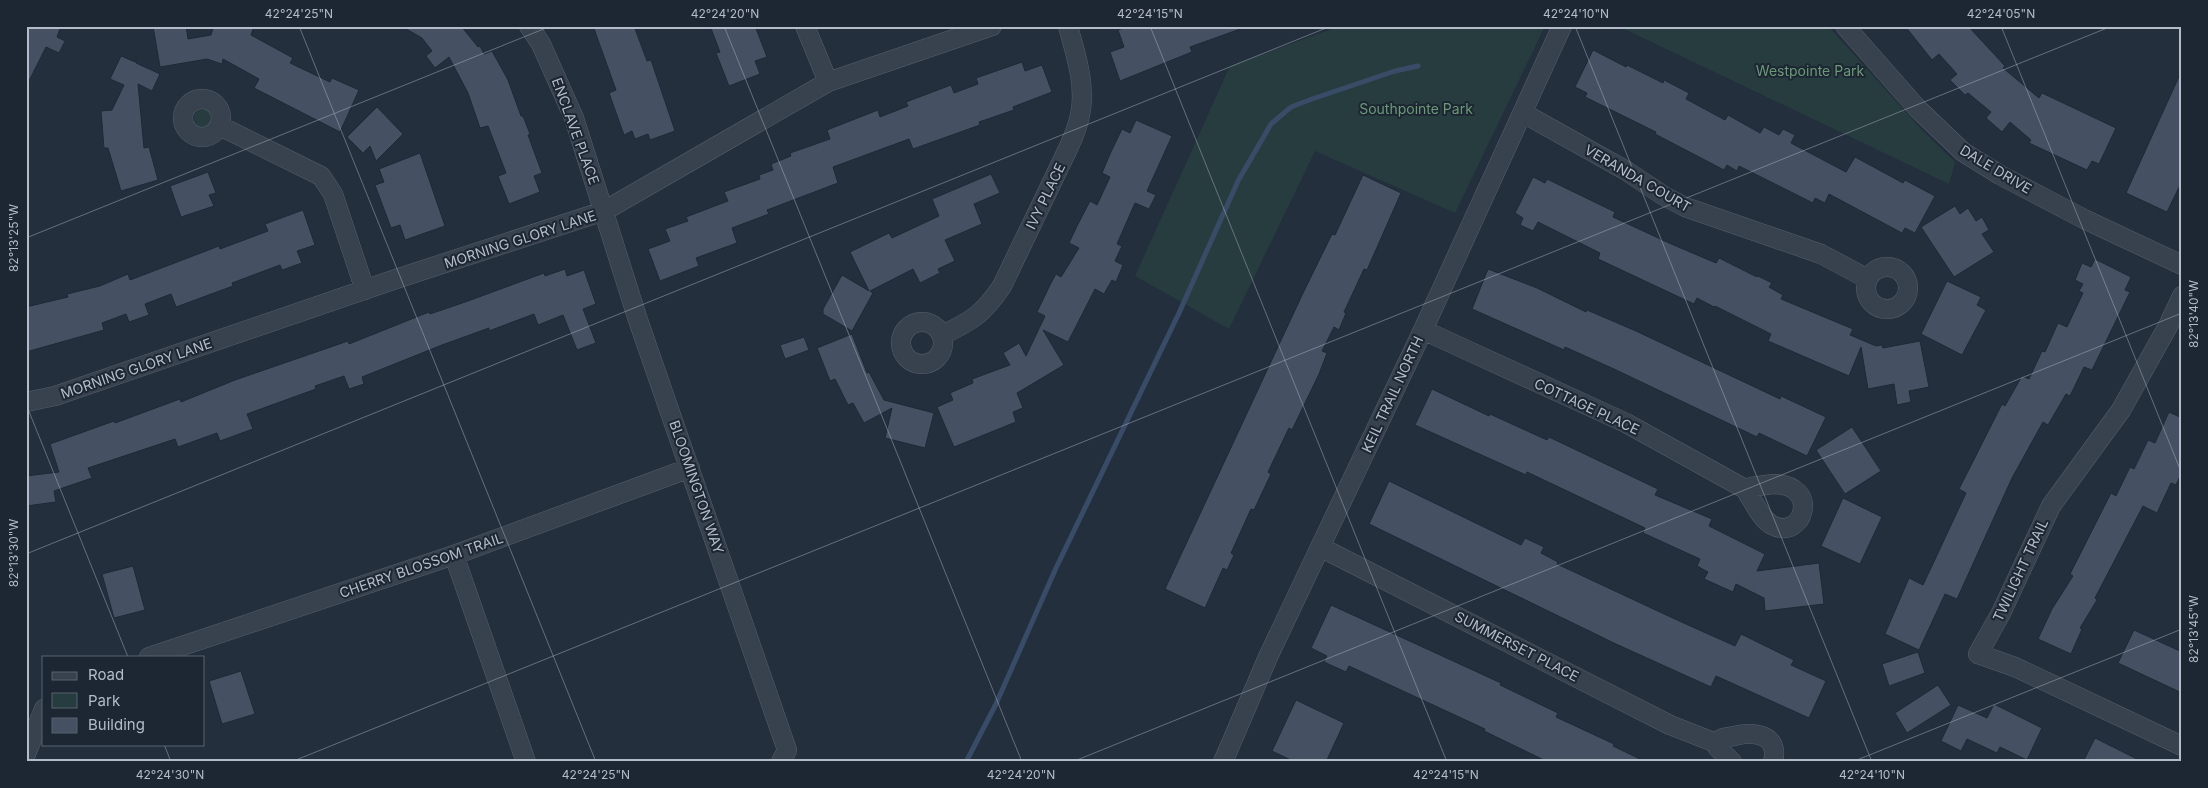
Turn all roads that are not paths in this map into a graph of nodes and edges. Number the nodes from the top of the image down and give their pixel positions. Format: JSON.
{"nodes":[{"id":1,"x":529,"y":26,"type":"edge"},
{"id":2,"x":805,"y":26,"type":"edge"},
{"id":3,"x":992,"y":26,"type":"edge"},
{"id":4,"x":1068,"y":26,"type":"edge"},
{"id":5,"x":1562,"y":26,"type":"edge"},
{"id":6,"x":1845,"y":26,"type":"edge"},
{"id":7,"x":828,"y":82,"type":"junction"},
{"id":8,"x":1523,"y":113,"type":"junction"},
{"id":9,"x":220,"y":126,"type":"dead end"},
{"id":10,"x":604,"y":212,"type":"junction"},
{"id":11,"x":2182,"y":265,"type":"edge"},
{"id":12,"x":1868,"y":279,"type":"dead end"},
{"id":13,"x":365,"y":290,"type":"junction"},
{"id":14,"x":2182,"y":296,"type":"edge"},
{"id":15,"x":1423,"y":330,"type":"junction"},
{"id":16,"x":942,"y":335,"type":"dead end"},
{"id":17,"x":26,"y":402,"type":"edge"},
{"id":18,"x":690,"y":468,"type":"junction"},
{"id":19,"x":1747,"y":490,"type":"dead end"},
{"id":20,"x":1320,"y":547,"type":"junction"},
{"id":21,"x":454,"y":555,"type":"junction"},
{"id":22,"x":152,"y":656,"type":"edge"},
{"id":23,"x":42,"y":714,"type":"edge"},
{"id":24,"x":1716,"y":743,"type":"junction"},
{"id":25,"x":2182,"y":746,"type":"edge"},
{"id":26,"x":26,"y":754,"type":"edge"},
{"id":27,"x":526,"y":762,"type":"edge"},
{"id":28,"x":782,"y":762,"type":"edge"},
{"id":29,"x":1223,"y":762,"type":"edge"},
{"id":30,"x":1732,"y":762,"type":"edge"},
{"id":31,"x":1773,"y":762,"type":"edge"}],
"edges":[{"from":1,"to":10,"type":"street","name":"ENCLAVE PLACE"},
{"from":2,"to":7,"type":"street"},
{"from":3,"to":7,"type":"street","name":"MORNING GLORY LANE"},
{"from":4,"to":16,"type":"street","name":"IVY PLACE"},
{"from":5,"to":8,"type":"street","name":"KEIL TRAIL NORTH"},
{"from":6,"to":11,"type":"street","name":"DALE DRIVE"},
{"from":7,"to":10,"type":"street","name":"MORNING GLORY LANE"},
{"from":8,"to":12,"type":"street","name":"VERANDA COURT"},
{"from":8,"to":15,"type":"street","name":"KEIL TRAIL NORTH"},
{"from":9,"to":13,"type":"street"},
{"from":10,"to":13,"type":"street","name":"MORNING GLORY LANE"},
{"from":10,"to":18,"type":"street","name":"BLOOMINGTON WAY"},
{"from":13,"to":17,"type":"street","name":"MORNING GLORY LANE"},
{"from":14,"to":25,"type":"street","name":"TWILIGHT TRAIL"},
{"from":15,"to":19,"type":"street","name":"COTTAGE PLACE"},
{"from":15,"to":20,"type":"street","name":"KEIL TRAIL NORTH"},
{"from":18,"to":21,"type":"street","name":"CHERRY BLOSSOM TRAIL"},
{"from":18,"to":28,"type":"street","name":"BLOOMINGTON WAY"},
{"from":20,"to":24,"type":"street","name":"SUMMERSET PLACE"},
{"from":20,"to":29,"type":"street","name":"KEIL TRAIL NORTH"},
{"from":21,"to":22,"type":"street","name":"CHERRY BLOSSOM TRAIL"},
{"from":21,"to":27,"type":"street"},
{"from":23,"to":26,"type":"street"},
{"from":24,"to":30,"type":"street"},
{"from":24,"to":31,"type":"street"}]}
